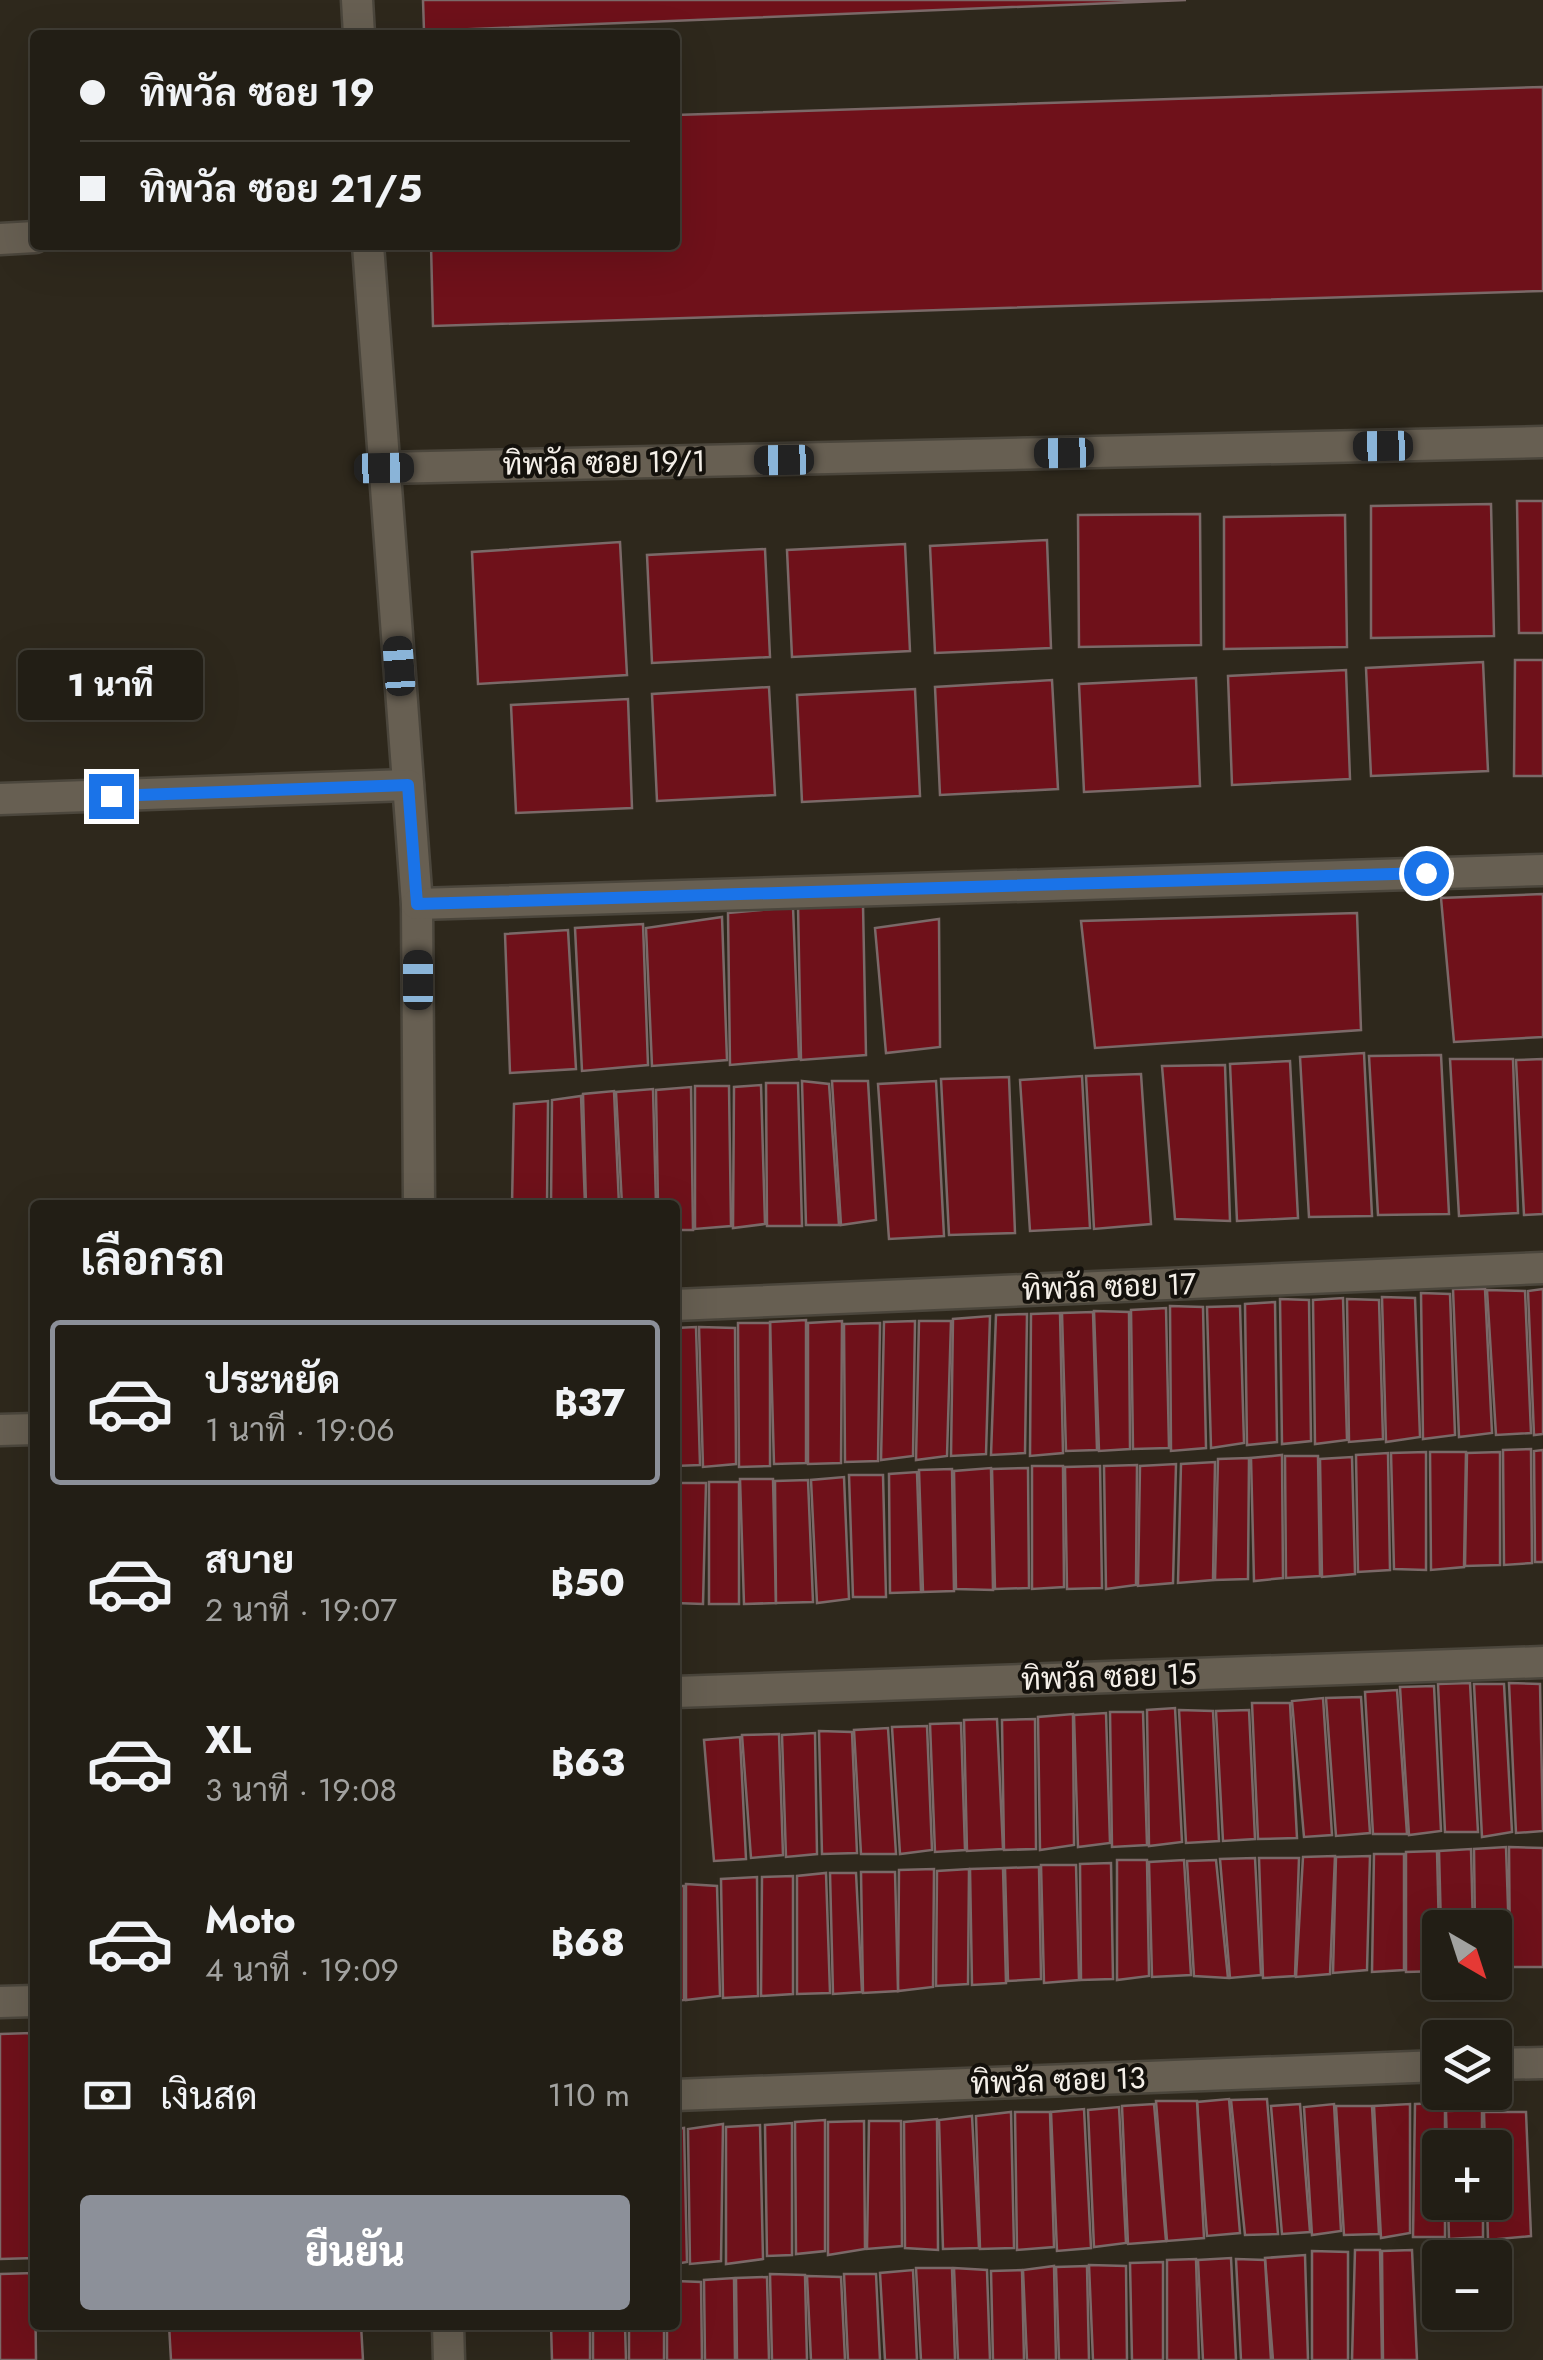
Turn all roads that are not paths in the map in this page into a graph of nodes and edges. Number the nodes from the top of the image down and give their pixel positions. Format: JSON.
{"nodes":[{"id":1,"x":357,"y":0,"type":"edge"},
{"id":2,"x":358,"y":30,"type":"edge"},
{"id":3,"x":30,"y":238,"type":"edge"},
{"id":4,"x":0,"y":239,"type":"edge"},
{"id":5,"x":368,"y":250,"type":"edge"},
{"id":6,"x":1543,"y":442,"type":"edge"},
{"id":7,"x":384,"y":468,"type":"junction"},
{"id":8,"x":408,"y":785,"type":"junction"},
{"id":9,"x":0,"y":800,"type":"edge"},
{"id":10,"x":1543,"y":870,"type":"edge"},
{"id":11,"x":417,"y":904,"type":"junction"},
{"id":12,"x":419,"y":1200,"type":"edge"},
{"id":13,"x":1543,"y":1268,"type":"edge"},
{"id":14,"x":680,"y":1305,"type":"edge"},
{"id":15,"x":30,"y":1429,"type":"edge"},
{"id":16,"x":0,"y":1430,"type":"edge"},
{"id":17,"x":1543,"y":1662,"type":"edge"},
{"id":18,"x":680,"y":1692,"type":"edge"},
{"id":19,"x":30,"y":2001,"type":"edge"},
{"id":20,"x":0,"y":2002,"type":"edge"},
{"id":21,"x":1543,"y":2062,"type":"edge"},
{"id":22,"x":1512,"y":2063,"type":"edge"},
{"id":23,"x":1422,"y":2067,"type":"edge"},
{"id":24,"x":680,"y":2095,"type":"edge"},
{"id":25,"x":448,"y":2330,"type":"edge"},
{"id":26,"x":449,"y":2360,"type":"edge"}],
"edges":[{"from":1,"to":2,"type":"street"},
{"from":3,"to":4,"type":"street"},
{"from":5,"to":7,"type":"street"},
{"from":6,"to":7,"type":"street","name":"ทิพวัล ซอย 19/1"},
{"from":7,"to":8,"type":"street"},
{"from":8,"to":9,"type":"street"},
{"from":8,"to":11,"type":"street"},
{"from":10,"to":11,"type":"street"},
{"from":11,"to":12,"type":"street"},
{"from":13,"to":14,"type":"street","name":"ทิพวัล ซอย 17"},
{"from":15,"to":16,"type":"street"},
{"from":17,"to":18,"type":"street","name":"ทิพวัล ซอย 15"},
{"from":19,"to":20,"type":"street"},
{"from":21,"to":22,"type":"street"},
{"from":23,"to":24,"type":"street","name":"ทิพวัล ซอย 13"},
{"from":25,"to":26,"type":"street"}]}
